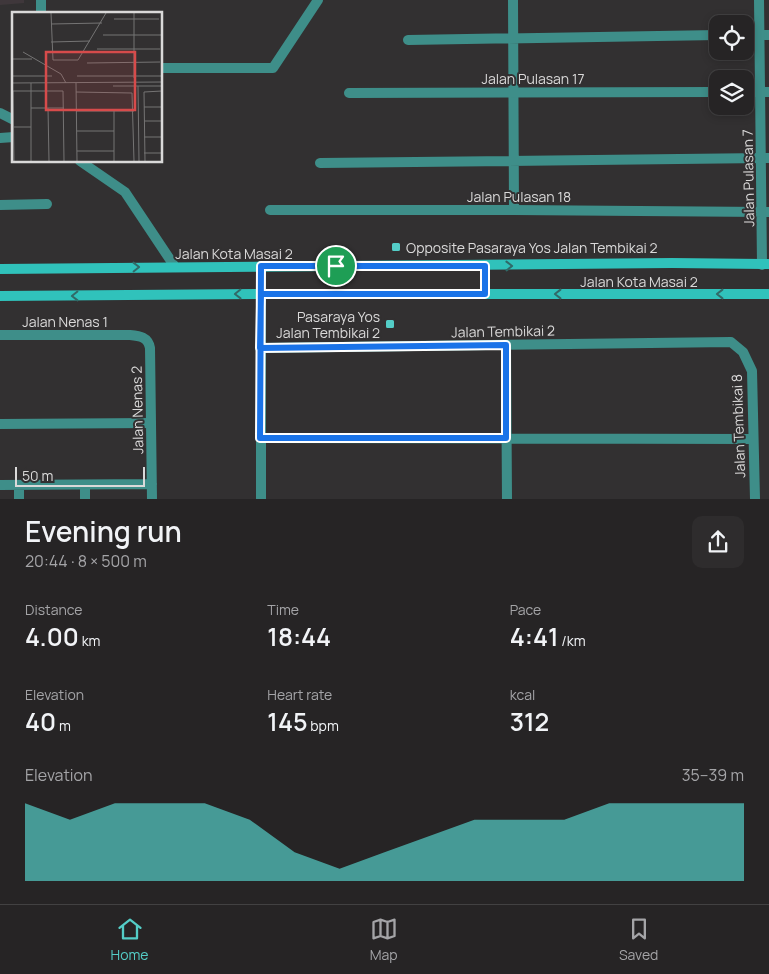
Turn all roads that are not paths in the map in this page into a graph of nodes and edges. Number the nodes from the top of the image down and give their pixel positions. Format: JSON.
{"nodes":[{"id":1,"x":318,"y":0,"type":"edge"},
{"id":2,"x":513,"y":0,"type":"edge"},
{"id":3,"x":759,"y":0,"type":"edge"},
{"id":4,"x":764,"y":35,"type":"edge"},
{"id":5,"x":709,"y":36,"type":"edge"},
{"id":6,"x":513,"y":38,"type":"junction"},
{"id":7,"x":408,"y":40,"type":"dead end"},
{"id":8,"x":162,"y":68,"type":"edge"},
{"id":9,"x":513,"y":91,"type":"junction"},
{"id":10,"x":709,"y":92,"type":"edge"},
{"id":11,"x":765,"y":92,"type":"edge"},
{"id":12,"x":349,"y":93,"type":"dead end"},
{"id":13,"x":0,"y":113,"type":"edge"},
{"id":14,"x":12,"y":119,"type":"edge"},
{"id":15,"x":765,"y":158,"type":"edge"},
{"id":16,"x":514,"y":161,"type":"junction"},
{"id":17,"x":81,"y":162,"type":"edge"},
{"id":18,"x":320,"y":163,"type":"dead end"},
{"id":19,"x":47,"y":204,"type":"dead end"},
{"id":20,"x":0,"y":205,"type":"edge"},
{"id":21,"x":270,"y":210,"type":"dead end"},
{"id":22,"x":514,"y":210,"type":"junction"},
{"id":23,"x":765,"y":212,"type":"edge"},
{"id":24,"x":766,"y":265,"type":"edge"},
{"id":25,"x":261,"y":266,"type":"junction"},
{"id":26,"x":485,"y":266,"type":"junction"},
{"id":27,"x":175,"y":267,"type":"junction"},
{"id":28,"x":0,"y":269,"type":"edge"},
{"id":29,"x":261,"y":294,"type":"junction"},
{"id":30,"x":485,"y":294,"type":"junction"},
{"id":31,"x":769,"y":294,"type":"edge"},
{"id":32,"x":0,"y":296,"type":"edge"},
{"id":33,"x":130,"y":335,"type":"joint"},
{"id":34,"x":0,"y":336,"type":"edge"},
{"id":35,"x":506,"y":345,"type":"junction"},
{"id":36,"x":260,"y":348,"type":"junction"},
{"id":37,"x":743,"y":352,"type":"joint"},
{"id":38,"x":151,"y":423,"type":"junction"},
{"id":39,"x":0,"y":424,"type":"edge"},
{"id":40,"x":260,"y":438,"type":"junction"},
{"id":41,"x":506,"y":438,"type":"junction"},
{"id":42,"x":753,"y":439,"type":"junction"},
{"id":43,"x":152,"y":484,"type":"junction"},
{"id":44,"x":0,"y":485,"type":"edge"},
{"id":45,"x":20,"y":485,"type":"junction"},
{"id":46,"x":85,"y":485,"type":"junction"},
{"id":47,"x":20,"y":499,"type":"edge"},
{"id":48,"x":85,"y":499,"type":"edge"},
{"id":49,"x":152,"y":499,"type":"edge"},
{"id":50,"x":261,"y":499,"type":"edge"},
{"id":51,"x":507,"y":499,"type":"edge"},
{"id":52,"x":755,"y":499,"type":"edge"}],
"edges":[{"from":1,"to":8,"type":"street"},
{"from":2,"to":6,"type":"street"},
{"from":3,"to":4,"type":"street","name":"Jalan Pulasan 7"},
{"from":4,"to":11,"type":"street","name":"Jalan Pulasan 7"},
{"from":5,"to":6,"type":"street"},
{"from":6,"to":7,"type":"street"},
{"from":6,"to":9,"type":"street"},
{"from":9,"to":10,"type":"street","name":"Jalan Pulasan 17"},
{"from":9,"to":12,"type":"street","name":"Jalan Pulasan 17"},
{"from":9,"to":16,"type":"street"},
{"from":11,"to":15,"type":"street","name":"Jalan Pulasan 7"},
{"from":13,"to":14,"type":"street"},
{"from":15,"to":16,"type":"street"},
{"from":15,"to":23,"type":"street","name":"Jalan Pulasan 7"},
{"from":16,"to":18,"type":"street"},
{"from":16,"to":22,"type":"street"},
{"from":17,"to":27,"type":"street"},
{"from":19,"to":20,"type":"street"},
{"from":21,"to":22,"type":"street","name":"Jalan Pulasan 18"},
{"from":22,"to":23,"type":"street","name":"Jalan Pulasan 18"},
{"from":23,"to":24,"type":"street","name":"Jalan Pulasan 7"},
{"from":26,"to":24,"type":"main road","name":"Jalan Kota Masai 2","one_way":true},
{"from":25,"to":26,"type":"main road","name":"Jalan Kota Masai 2"},
{"from":25,"to":27,"type":"main road","name":"Jalan Kota Masai 2"},
{"from":25,"to":29,"type":"street"},
{"from":26,"to":30,"type":"main road"},
{"from":28,"to":27,"type":"main road","name":"Jalan Kota Masai 2","one_way":true},
{"from":29,"to":30,"type":"main road","name":"Jalan Kota Masai 2"},
{"from":29,"to":32,"type":"main road","name":"Jalan Kota Masai 2","one_way":true},
{"from":29,"to":36,"type":"street"},
{"from":31,"to":30,"type":"main road","name":"Jalan Kota Masai 2","one_way":true},
{"from":33,"to":34,"type":"street","name":"Jalan Nenas 1"},
{"from":33,"to":38,"type":"street","name":"Jalan Nenas 2"},
{"from":35,"to":36,"type":"street","name":"Jalan Tembikai 2"},
{"from":35,"to":37,"type":"street","name":"Jalan Tembikai 2"},
{"from":35,"to":41,"type":"street"},
{"from":36,"to":40,"type":"street"},
{"from":37,"to":42,"type":"street","name":"Jalan Tembikai 8"},
{"from":38,"to":39,"type":"street"},
{"from":38,"to":43,"type":"street","name":"Jalan Nenas 2"},
{"from":40,"to":41,"type":"street"},
{"from":40,"to":50,"type":"street"},
{"from":41,"to":42,"type":"street"},
{"from":41,"to":51,"type":"street"},
{"from":42,"to":52,"type":"street","name":"Jalan Tembikai 8"},
{"from":43,"to":46,"type":"street"},
{"from":43,"to":49,"type":"street","name":"Jalan Nenas 2"},
{"from":44,"to":45,"type":"street"},
{"from":45,"to":46,"type":"street"},
{"from":45,"to":47,"type":"street"},
{"from":46,"to":48,"type":"street"}]}
